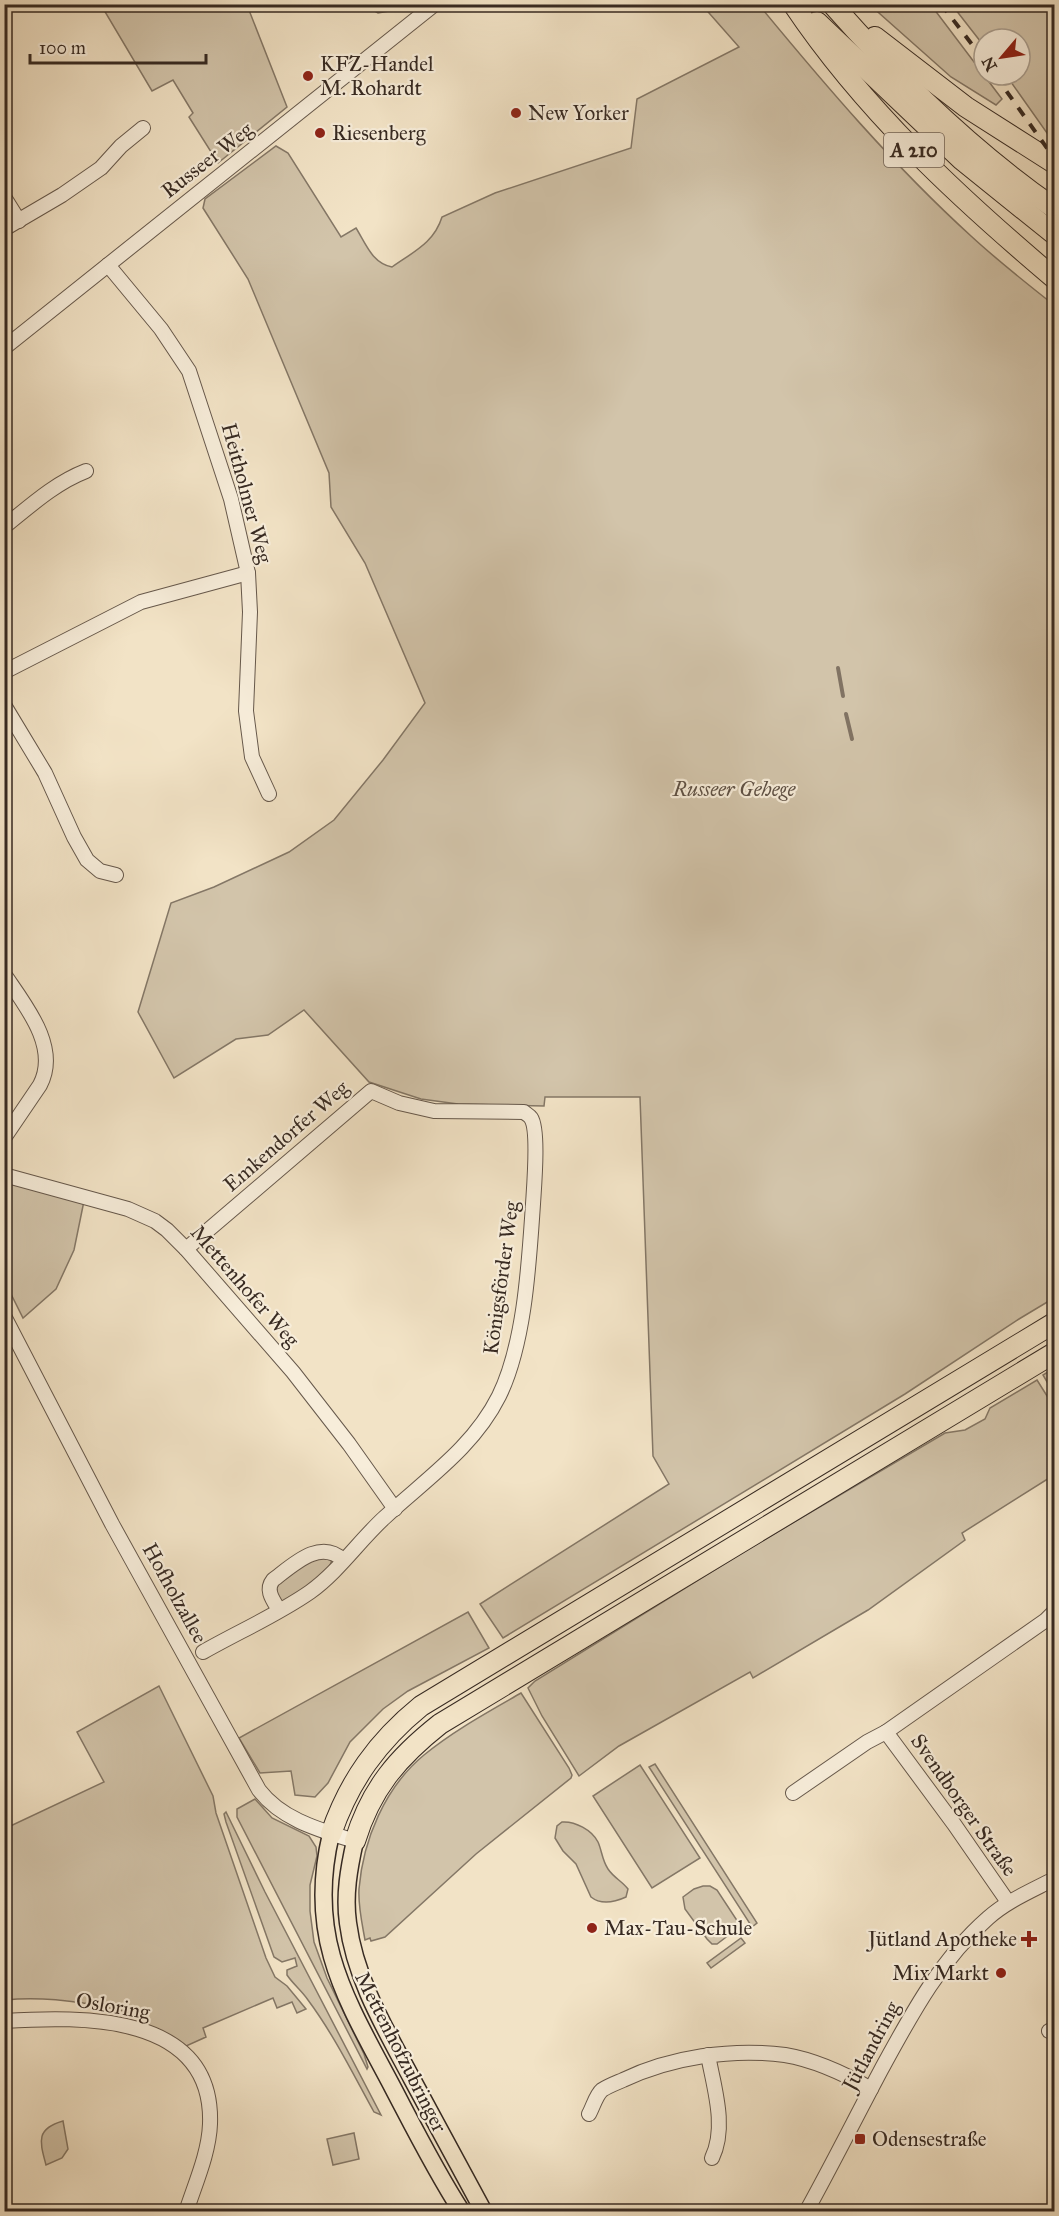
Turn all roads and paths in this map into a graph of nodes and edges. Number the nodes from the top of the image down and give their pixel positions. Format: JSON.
{"nodes":[{"id":1,"x":435,"y":4,"type":"edge"},
{"id":2,"x":793,"y":4,"type":"edge"},
{"id":3,"x":801,"y":4,"type":"edge"},
{"id":4,"x":832,"y":4,"type":"edge"},
{"id":5,"x":839,"y":4,"type":"edge"},
{"id":6,"x":143,"y":128,"type":"dead end"},
{"id":7,"x":1054,"y":163,"type":"edge"},
{"id":8,"x":4,"y":197,"type":"edge"},
{"id":9,"x":1054,"y":208,"type":"edge"},
{"id":10,"x":19,"y":221,"type":"junction"},
{"id":11,"x":4,"y":229,"type":"edge"},
{"id":12,"x":1054,"y":234,"type":"edge"},
{"id":13,"x":108,"y":265,"type":"junction"},
{"id":14,"x":1054,"y":278,"type":"edge"},
{"id":15,"x":4,"y":348,"type":"edge"},
{"id":16,"x":86,"y":471,"type":"dead end"},
{"id":17,"x":4,"y":527,"type":"edge"},
{"id":18,"x":248,"y":573,"type":"junction"},
{"id":19,"x":4,"y":672,"type":"edge"},
{"id":20,"x":4,"y":705,"type":"edge"},
{"id":21,"x":269,"y":794,"type":"dead end"},
{"id":22,"x":116,"y":875,"type":"dead end"},
{"id":23,"x":4,"y":974,"type":"edge"},
{"id":24,"x":530,"y":1116,"type":"joint"},
{"id":25,"x":4,"y":1138,"type":"edge"},
{"id":26,"x":4,"y":1175,"type":"edge"},
{"id":27,"x":186,"y":1249,"type":"junction"},
{"id":28,"x":4,"y":1316,"type":"edge"},
{"id":29,"x":1054,"y":1323,"type":"edge"},
{"id":30,"x":1054,"y":1353,"type":"edge"},
{"id":31,"x":395,"y":1509,"type":"junction"},
{"id":32,"x":343,"y":1560,"type":"junction"},
{"id":33,"x":279,"y":1610,"type":"junction"},
{"id":34,"x":1054,"y":1612,"type":"edge"},
{"id":35,"x":203,"y":1652,"type":"dead end"},
{"id":36,"x":886,"y":1732,"type":"junction"},
{"id":37,"x":793,"y":1793,"type":"dead end"},
{"id":38,"x":331,"y":1834,"type":"junction"},
{"id":39,"x":355,"y":1841,"type":"junction"},
{"id":40,"x":1054,"y":1879,"type":"edge"},
{"id":41,"x":1008,"y":1902,"type":"junction"},
{"id":42,"x":4,"y":2021,"type":"edge"},
{"id":43,"x":708,"y":2055,"type":"junction"},
{"id":44,"x":871,"y":2089,"type":"junction"},
{"id":45,"x":589,"y":2114,"type":"dead end"},
{"id":46,"x":712,"y":2158,"type":"dead end"},
{"id":47,"x":186,"y":2211,"type":"edge"},
{"id":48,"x":462,"y":2211,"type":"edge"},
{"id":49,"x":484,"y":2211,"type":"edge"},
{"id":50,"x":806,"y":2211,"type":"edge"}],
"edges":[{"from":1,"to":13,"type":"street","name":"Russeer Weg"},
{"from":2,"to":14,"type":"highway","number":"A 210"},
{"from":3,"to":12,"type":"highway"},
{"from":4,"to":9,"type":"highway"},
{"from":5,"to":7,"type":"highway"},
{"from":6,"to":10,"type":"street"},
{"from":8,"to":10,"type":"street"},
{"from":10,"to":11,"type":"street"},
{"from":13,"to":15,"type":"street","name":"Russeer Weg"},
{"from":13,"to":18,"type":"street","name":"Heitholmer Weg"},
{"from":16,"to":17,"type":"street"},
{"from":18,"to":19,"type":"street"},
{"from":18,"to":21,"type":"street","name":"Heitholmer Weg"},
{"from":20,"to":22,"type":"street"},
{"from":23,"to":25,"type":"street"},
{"from":24,"to":27,"type":"street","name":"Emkendorfer Weg"},
{"from":24,"to":31,"type":"street","name":"Königsförder Weg"},
{"from":26,"to":27,"type":"street","name":"Mettenhofer Weg"},
{"from":27,"to":31,"type":"street","name":"Mettenhofer Weg"},
{"from":28,"to":38,"type":"street","name":"Hofholzallee"},
{"from":29,"to":38,"type":"highway"},
{"from":30,"to":39,"type":"highway"},
{"from":31,"to":32,"type":"street","name":"Königsförder Weg"},
{"from":32,"to":33,"type":"street","name":"Königsförder Weg"},
{"from":32,"to":33,"type":"street"},
{"from":33,"to":35,"type":"street","name":"Königsförder Weg"},
{"from":34,"to":36,"type":"street","name":"Svendborger Straße"},
{"from":36,"to":37,"type":"street","name":"Svendborger Straße"},
{"from":36,"to":41,"type":"street","name":"Svendborger Straße"},
{"from":38,"to":39,"type":"street","name":"Hofholzallee"},
{"from":38,"to":48,"type":"main road","name":"Mettenhofzubringer"},
{"from":39,"to":49,"type":"main road","name":"Mettenhofzubringer"},
{"from":40,"to":41,"type":"street","name":"Jütlandring"},
{"from":41,"to":44,"type":"street","name":"Jütlandring"},
{"from":42,"to":47,"type":"street","name":"Osloring"},
{"from":43,"to":44,"type":"street"},
{"from":43,"to":45,"type":"street"},
{"from":43,"to":46,"type":"street"},
{"from":44,"to":50,"type":"street","name":"Jütlandring"}]}
